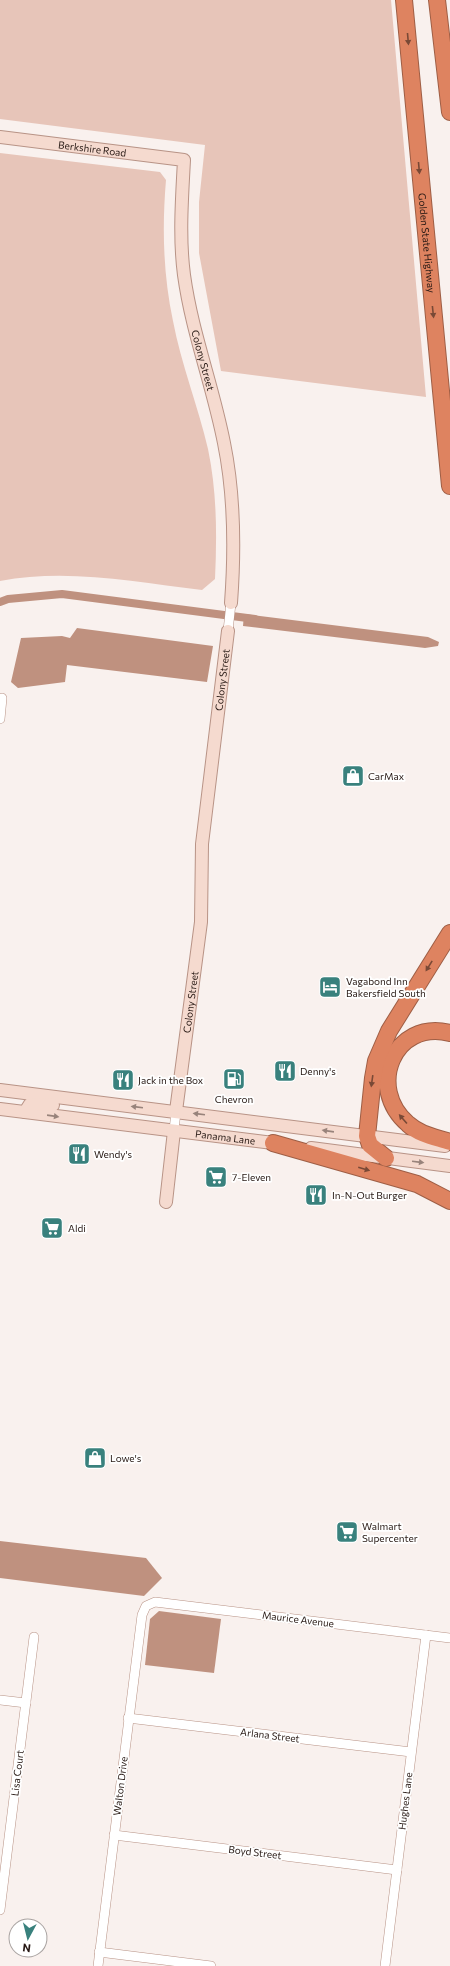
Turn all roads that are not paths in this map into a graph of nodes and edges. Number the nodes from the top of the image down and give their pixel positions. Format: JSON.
{"nodes":[{"id":1,"x":404,"y":0,"type":"edge"},
{"id":2,"x":437,"y":0,"type":"edge"},
{"id":3,"x":450,"y":112,"type":"edge"},
{"id":4,"x":0,"y":137,"type":"edge"},
{"id":5,"x":184,"y":160,"type":"joint"},
{"id":6,"x":450,"y":486,"type":"edge"},
{"id":7,"x":231,"y":603,"type":"joint"},
{"id":8,"x":228,"y":631,"type":"joint"},
{"id":9,"x":2,"y":698,"type":"dead end"},
{"id":10,"x":0,"y":719,"type":"edge"},
{"id":11,"x":450,"y":933,"type":"edge"},
{"id":12,"x":450,"y":1033,"type":"edge"},
{"id":13,"x":0,"y":1090,"type":"edge"},
{"id":14,"x":100,"y":1102,"type":"junction"},
{"id":15,"x":0,"y":1109,"type":"edge"},
{"id":16,"x":176,"y":1111,"type":"junction"},
{"id":17,"x":25,"y":1112,"type":"junction"},
{"id":18,"x":174,"y":1131,"type":"junction"},
{"id":19,"x":367,"y":1136,"type":"junction"},
{"id":20,"x":450,"y":1142,"type":"edge"},
{"id":21,"x":273,"y":1143,"type":"junction"},
{"id":22,"x":450,"y":1146,"type":"edge"},
{"id":23,"x":386,"y":1158,"type":"junction"},
{"id":24,"x":450,"y":1166,"type":"edge"},
{"id":25,"x":450,"y":1201,"type":"edge"},
{"id":26,"x":166,"y":1202,"type":"dead end"},
{"id":27,"x":146,"y":1606,"type":"joint"},
{"id":28,"x":426,"y":1635,"type":"junction"},
{"id":29,"x":34,"y":1637,"type":"dead end"},
{"id":30,"x":450,"y":1638,"type":"edge"},
{"id":31,"x":0,"y":1700,"type":"edge"},
{"id":32,"x":26,"y":1703,"type":"junction"},
{"id":33,"x":128,"y":1718,"type":"junction"},
{"id":34,"x":411,"y":1752,"type":"junction"},
{"id":35,"x":114,"y":1835,"type":"junction"},
{"id":36,"x":397,"y":1870,"type":"junction"},
{"id":37,"x":0,"y":1910,"type":"edge"},
{"id":38,"x":99,"y":1952,"type":"junction"},
{"id":39,"x":98,"y":1966,"type":"edge"},
{"id":40,"x":211,"y":1966,"type":"edge"},
{"id":41,"x":385,"y":1966,"type":"edge"}],
"edges":[{"from":1,"to":6,"type":"highway","name":"Golden State Highway","one_way":true},
{"from":2,"to":3,"type":"highway"},
{"from":4,"to":5,"type":"street","name":"Berkshire Road"},
{"from":5,"to":7,"type":"street","name":"Colony Street"},
{"from":7,"to":8,"type":"street","name":"Colony Street"},
{"from":8,"to":16,"type":"street","name":"Colony Street"},
{"from":9,"to":10,"type":"street"},
{"from":11,"to":19,"type":"highway","one_way":true},
{"from":20,"to":12,"type":"highway","one_way":true},
{"from":13,"to":14,"type":"street","name":"Panama Lane"},
{"from":16,"to":14,"type":"street","name":"Panama Lane","one_way":true},
{"from":14,"to":17,"type":"street"},
{"from":15,"to":17,"type":"street","name":"Panama Lane"},
{"from":16,"to":18,"type":"street","name":"Colony Street"},
{"from":19,"to":16,"type":"street","name":"Panama Lane","one_way":true},
{"from":17,"to":18,"type":"street","name":"Panama Lane","one_way":true},
{"from":18,"to":21,"type":"street","name":"Panama Lane"},
{"from":18,"to":26,"type":"street","name":"Colony Street"},
{"from":19,"to":22,"type":"street","name":"Panama Lane"},
{"from":19,"to":23,"type":"highway"},
{"from":21,"to":23,"type":"street","name":"Panama Lane"},
{"from":21,"to":25,"type":"highway","one_way":true},
{"from":23,"to":24,"type":"street","name":"Panama Lane","one_way":true},
{"from":27,"to":28,"type":"street","name":"Maurice Avenue"},
{"from":27,"to":33,"type":"street","name":"Walton Drive"},
{"from":28,"to":30,"type":"street","name":"Maurice Avenue"},
{"from":28,"to":34,"type":"street","name":"Hughes Lane"},
{"from":29,"to":32,"type":"street","name":"Lisa Court"},
{"from":31,"to":32,"type":"street"},
{"from":32,"to":37,"type":"street","name":"Lisa Court"},
{"from":33,"to":34,"type":"street","name":"Arlana Street"},
{"from":33,"to":35,"type":"street","name":"Walton Drive"},
{"from":34,"to":36,"type":"street","name":"Hughes Lane"},
{"from":35,"to":36,"type":"street","name":"Boyd Street"},
{"from":35,"to":38,"type":"street","name":"Walton Drive"},
{"from":36,"to":41,"type":"street","name":"Hughes Lane"},
{"from":38,"to":39,"type":"street","name":"Walton Drive"},
{"from":38,"to":40,"type":"street"}]}
